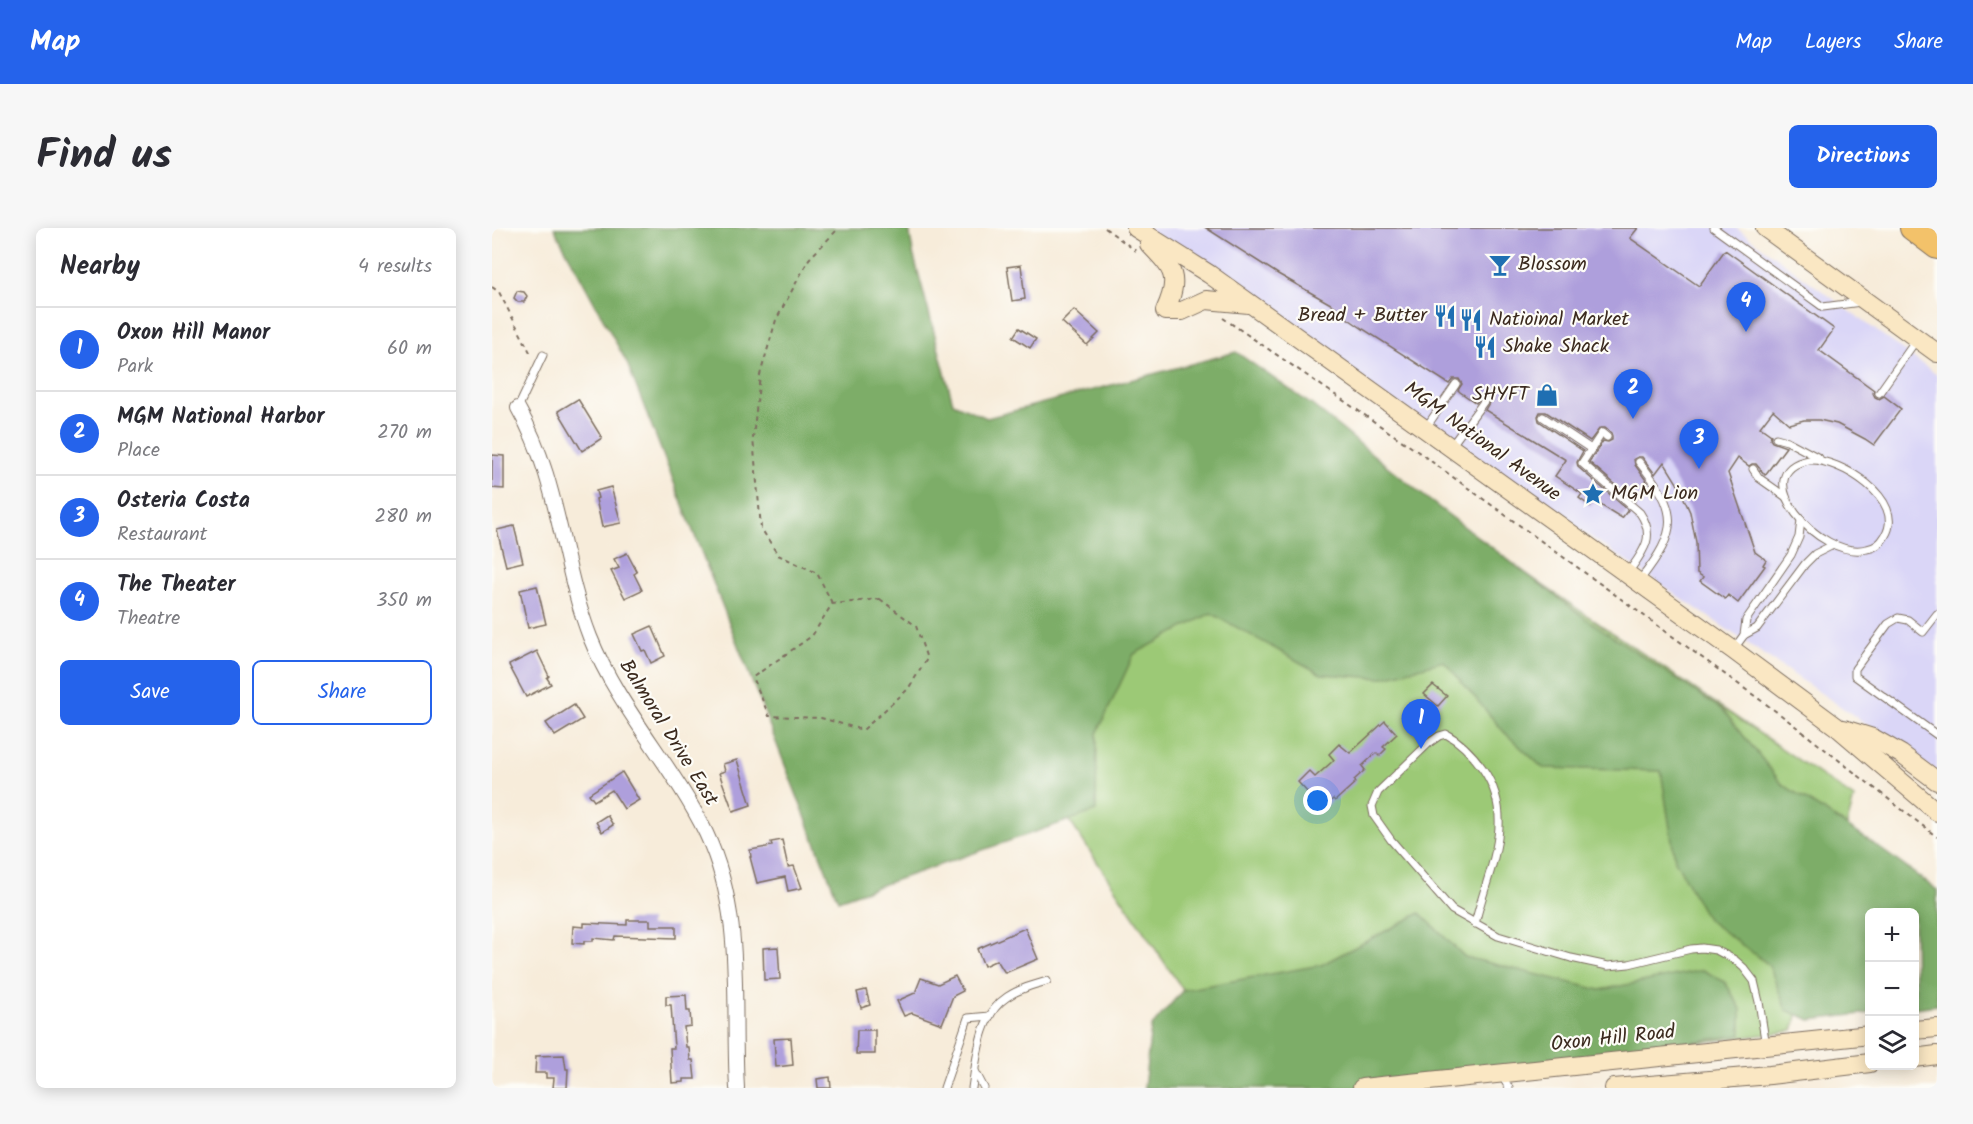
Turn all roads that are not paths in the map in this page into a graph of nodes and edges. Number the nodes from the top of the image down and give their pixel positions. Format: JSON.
{"nodes":[{"id":1,"x":1135,"y":228,"type":"edge"},
{"id":2,"x":1713,"y":228,"type":"edge"},
{"id":3,"x":1765,"y":228,"type":"edge"},
{"id":4,"x":1912,"y":228,"type":"edge"},
{"id":5,"x":1937,"y":247,"type":"edge"},
{"id":6,"x":1866,"y":302,"type":"junction"},
{"id":7,"x":1251,"y":305,"type":"junction"},
{"id":8,"x":1917,"y":339,"type":"junction"},
{"id":9,"x":1937,"y":353,"type":"edge"},
{"id":10,"x":543,"y":355,"type":"dead end"},
{"id":11,"x":1456,"y":384,"type":"dead end"},
{"id":12,"x":1879,"y":393,"type":"dead end"},
{"id":13,"x":1485,"y":400,"type":"dead end"},
{"id":14,"x":518,"y":408,"type":"joint"},
{"id":15,"x":1543,"y":417,"type":"dead end"},
{"id":16,"x":1425,"y":429,"type":"junction"},
{"id":17,"x":1607,"y":437,"type":"dead end"},
{"id":18,"x":1776,"y":438,"type":"dead end"},
{"id":19,"x":1451,"y":448,"type":"junction"},
{"id":20,"x":1591,"y":449,"type":"junction"},
{"id":21,"x":1824,"y":460,"type":"junction"},
{"id":22,"x":1639,"y":462,"type":"dead end"},
{"id":23,"x":1753,"y":469,"type":"dead end"},
{"id":24,"x":1786,"y":497,"type":"junction"},
{"id":25,"x":1801,"y":520,"type":"junction"},
{"id":26,"x":1833,"y":545,"type":"junction"},
{"id":27,"x":1632,"y":578,"type":"junction"},
{"id":28,"x":1937,"y":614,"type":"edge"},
{"id":29,"x":1744,"y":635,"type":"junction"},
{"id":30,"x":1733,"y":651,"type":"junction"},
{"id":31,"x":1836,"y":727,"type":"junction"},
{"id":32,"x":1937,"y":735,"type":"edge"},
{"id":33,"x":1937,"y":781,"type":"edge"},
{"id":34,"x":1937,"y":812,"type":"edge"},
{"id":35,"x":1475,"y":924,"type":"junction"},
{"id":36,"x":1047,"y":981,"type":"dead end"},
{"id":37,"x":990,"y":1016,"type":"junction"},
{"id":38,"x":1937,"y":1028,"type":"edge"},
{"id":39,"x":1919,"y":1030,"type":"edge"},
{"id":40,"x":1865,"y":1035,"type":"edge"},
{"id":41,"x":1766,"y":1046,"type":"junction"},
{"id":42,"x":1937,"y":1055,"type":"edge"},
{"id":43,"x":1919,"y":1057,"type":"edge"},
{"id":44,"x":1865,"y":1063,"type":"edge"},
{"id":45,"x":975,"y":1071,"type":"junction"},
{"id":46,"x":1503,"y":1083,"type":"edge"},
{"id":47,"x":737,"y":1088,"type":"edge"},
{"id":48,"x":944,"y":1088,"type":"edge"},
{"id":49,"x":972,"y":1088,"type":"edge"},
{"id":50,"x":984,"y":1088,"type":"edge"},
{"id":51,"x":1362,"y":1088,"type":"edge"},
{"id":52,"x":1614,"y":1088,"type":"edge"}],
"edges":[{"from":1,"to":7,"type":"main road","name":"MGM National Avenue"},
{"from":1,"to":7,"type":"main road"},
{"from":2,"to":6,"type":"lane"},
{"from":3,"to":6,"type":"main road"},
{"from":4,"to":5,"type":"highway"},
{"from":6,"to":8,"type":"main road"},
{"from":7,"to":16,"type":"main road","name":"MGM National Avenue"},
{"from":8,"to":9,"type":"main road"},
{"from":8,"to":12,"type":"lane"},
{"from":10,"to":14,"type":"lane"},
{"from":11,"to":16,"type":"lane"},
{"from":13,"to":19,"type":"lane"},
{"from":14,"to":47,"type":"street","name":"Balmoral Drive East"},
{"from":15,"to":20,"type":"lane"},
{"from":16,"to":19,"type":"main road","name":"MGM National Avenue"},
{"from":17,"to":20,"type":"lane"},
{"from":18,"to":21,"type":"lane"},
{"from":19,"to":27,"type":"main road","name":"MGM National Avenue"},
{"from":20,"to":27,"type":"lane"},
{"from":21,"to":24,"type":"lane"},
{"from":21,"to":26,"type":"lane"},
{"from":22,"to":27,"type":"lane"},
{"from":23,"to":24,"type":"lane"},
{"from":24,"to":25,"type":"lane"},
{"from":25,"to":26,"type":"lane"},
{"from":25,"to":29,"type":"lane"},
{"from":26,"to":29,"type":"lane"},
{"from":27,"to":30,"type":"main road","name":"MGM National Avenue"},
{"from":28,"to":32,"type":"lane"},
{"from":29,"to":30,"type":"lane"},
{"from":30,"to":31,"type":"main road","name":"MGM National Avenue"},
{"from":31,"to":33,"type":"main road"},
{"from":31,"to":34,"type":"main road","name":"MGM National Avenue"},
{"from":35,"to":35,"type":"lane"},
{"from":35,"to":41,"type":"lane"},
{"from":36,"to":37,"type":"lane"},
{"from":37,"to":45,"type":"lane"},
{"from":37,"to":48,"type":"lane"},
{"from":38,"to":39,"type":"main road"},
{"from":40,"to":41,"type":"main road","name":"Oxon Hill Road"},
{"from":41,"to":46,"type":"main road","name":"Oxon Hill Road"},
{"from":42,"to":43,"type":"main road"},
{"from":44,"to":52,"type":"main road"},
{"from":45,"to":49,"type":"lane"},
{"from":45,"to":50,"type":"lane"},
{"from":46,"to":51,"type":"main road","name":"Oxon Hill Road"}]}
